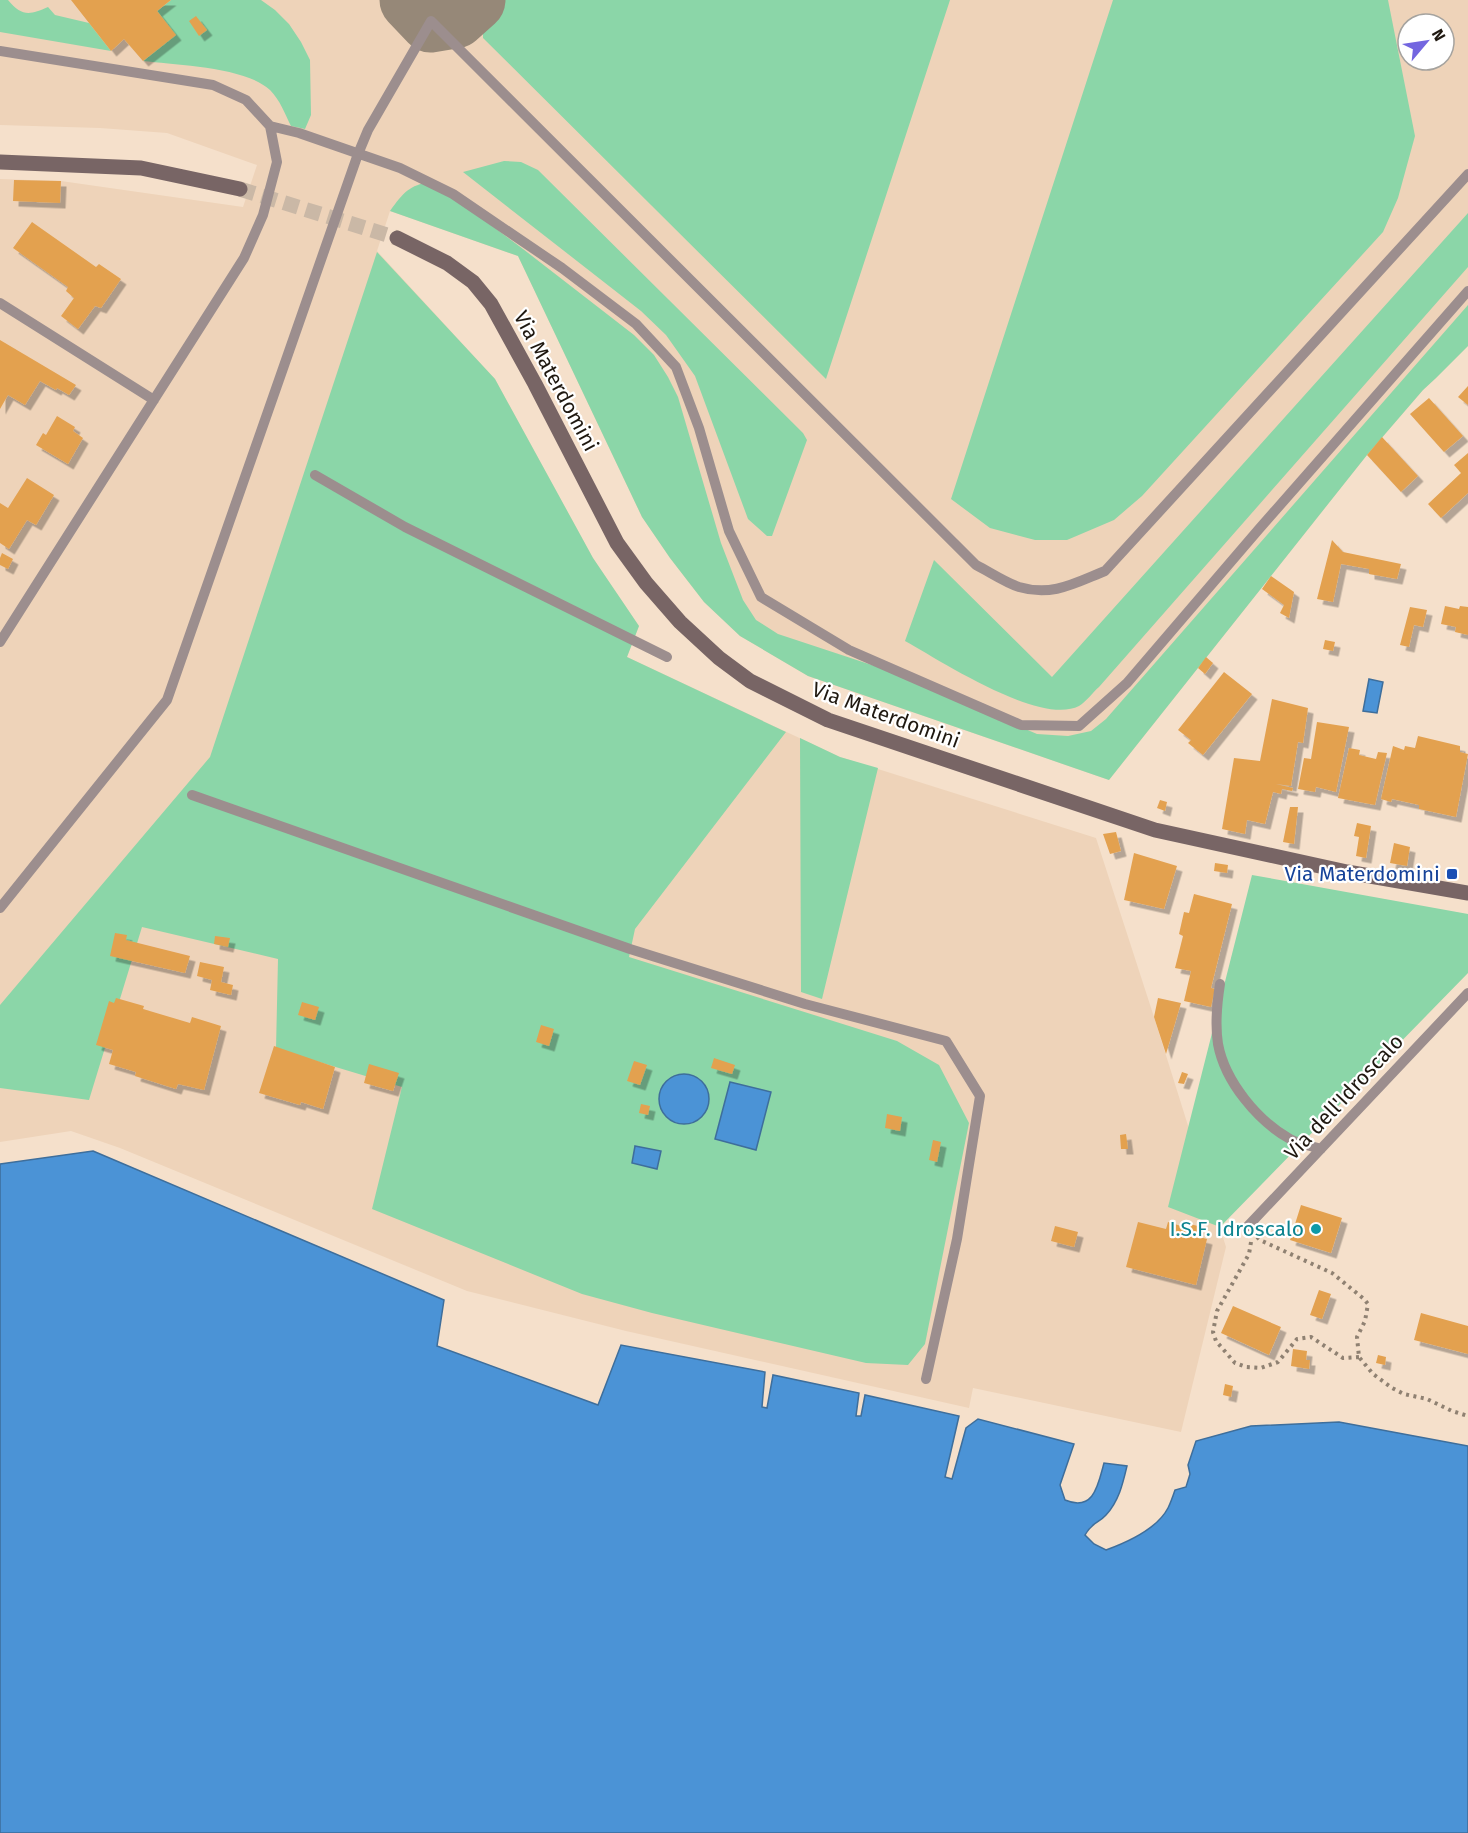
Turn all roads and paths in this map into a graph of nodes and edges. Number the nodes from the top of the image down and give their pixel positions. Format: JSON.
{"nodes":[{"id":1,"x":0,"y":51,"type":"edge"},
{"id":2,"x":270,"y":126,"type":"junction"},
{"id":3,"x":358,"y":154,"type":"junction"},
{"id":4,"x":0,"y":162,"type":"edge"},
{"id":5,"x":1468,"y":174,"type":"edge"},
{"id":6,"x":240,"y":189,"type":"tunnel mouth"},
{"id":7,"x":397,"y":238,"type":"tunnel mouth"},
{"id":8,"x":1468,"y":291,"type":"edge"},
{"id":9,"x":0,"y":303,"type":"edge"},
{"id":10,"x":154,"y":400,"type":"junction"},
{"id":11,"x":315,"y":475,"type":"dead end"},
{"id":12,"x":0,"y":642,"type":"edge"},
{"id":13,"x":667,"y":657,"type":"dead end"},
{"id":14,"x":192,"y":795,"type":"dead end"},
{"id":15,"x":1468,"y":893,"type":"edge"},
{"id":16,"x":0,"y":908,"type":"edge"},
{"id":17,"x":1220,"y":984,"type":"dead end"},
{"id":18,"x":1468,"y":993,"type":"edge"},
{"id":19,"x":1322,"y":1149,"type":"junction"},
{"id":20,"x":1248,"y":1226,"type":"dead end"},
{"id":21,"x":1359,"y":1357,"type":"junction"},
{"id":22,"x":926,"y":1379,"type":"dead end"},
{"id":23,"x":1468,"y":1416,"type":"edge"}],
"edges":[{"from":1,"to":2,"type":"lane"},
{"from":2,"to":3,"type":"lane"},
{"from":2,"to":10,"type":"lane"},
{"from":3,"to":5,"type":"lane"},
{"from":3,"to":8,"type":"lane"},
{"from":3,"to":16,"type":"lane"},
{"from":4,"to":6,"type":"street"},
{"from":7,"to":15,"type":"street","name":"Via Materdomini"},
{"from":9,"to":10,"type":"lane"},
{"from":10,"to":12,"type":"lane"},
{"from":11,"to":13,"type":"lane"},
{"from":14,"to":22,"type":"lane"},
{"from":17,"to":19,"type":"lane"},
{"from":18,"to":19,"type":"lane","name":"Via dell'Idroscalo"},
{"from":19,"to":20,"type":"lane","name":"Via dell'Idroscalo"},
{"from":21,"to":21,"type":"path"},
{"from":21,"to":23,"type":"path"}]}
